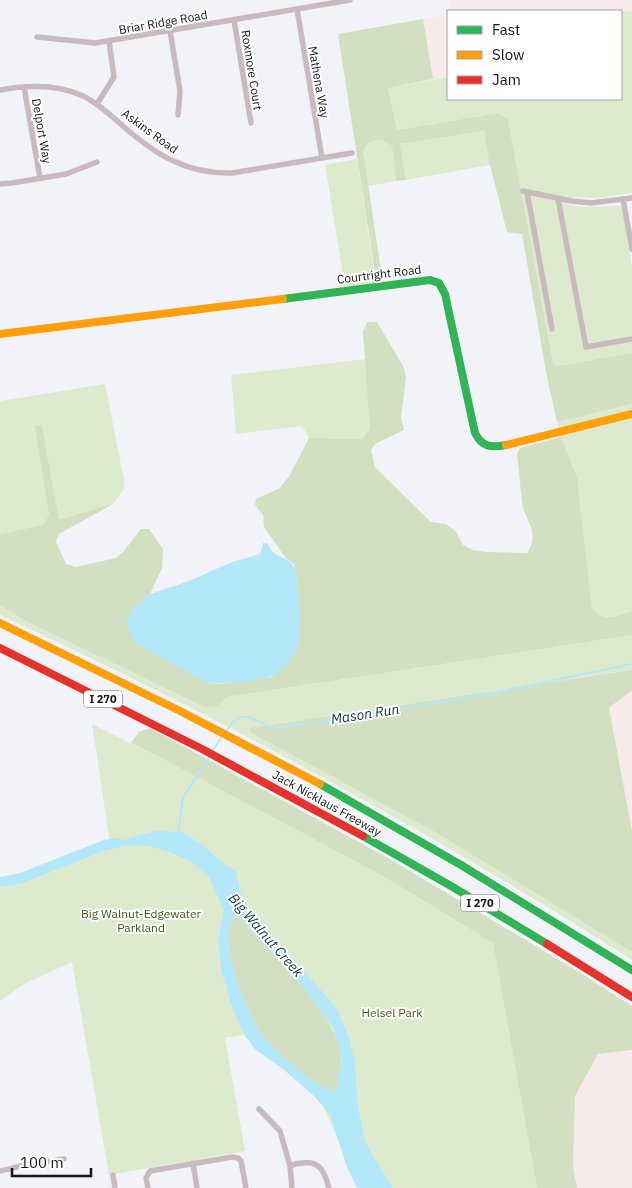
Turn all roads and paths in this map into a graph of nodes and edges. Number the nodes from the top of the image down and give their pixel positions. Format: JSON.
{"nodes":[{"id":1,"x":350,"y":0,"type":"edge"},
{"id":2,"x":331,"y":2,"type":"edge"},
{"id":3,"x":297,"y":9,"type":"junction"},
{"id":4,"x":234,"y":20,"type":"junction"},
{"id":5,"x":170,"y":31,"type":"junction"},
{"id":6,"x":37,"y":37,"type":"dead end"},
{"id":7,"x":109,"y":41,"type":"junction"},
{"id":8,"x":24,"y":87,"type":"junction"},
{"id":9,"x":0,"y":90,"type":"edge"},
{"id":10,"x":97,"y":104,"type":"junction"},
{"id":11,"x":178,"y":115,"type":"dead end"},
{"id":12,"x":250,"y":122,"type":"dead end"},
{"id":13,"x":352,"y":153,"type":"dead end"},
{"id":14,"x":322,"y":158,"type":"junction"},
{"id":15,"x":97,"y":162,"type":"dead end"},
{"id":16,"x":40,"y":178,"type":"junction"},
{"id":17,"x":0,"y":184,"type":"edge"},
{"id":18,"x":558,"y":198,"type":"junction"},
{"id":19,"x":632,"y":198,"type":"edge"},
{"id":20,"x":623,"y":199,"type":"junction"},
{"id":21,"x":632,"y":249,"type":"edge"},
{"id":22,"x":552,"y":329,"type":"dead end"},
{"id":23,"x":0,"y":334,"type":"edge"},
{"id":24,"x":632,"y":339,"type":"edge"},
{"id":25,"x":632,"y":414,"type":"edge"},
{"id":26,"x":0,"y":623,"type":"edge"},
{"id":27,"x":1,"y":649,"type":"edge"},
{"id":28,"x":632,"y":970,"type":"edge"},
{"id":29,"x":632,"y":997,"type":"edge"},
{"id":30,"x":259,"y":1109,"type":"dead end"},
{"id":31,"x":64,"y":1159,"type":"dead end"},
{"id":32,"x":193,"y":1163,"type":"junction"},
{"id":33,"x":290,"y":1166,"type":"junction"},
{"id":34,"x":0,"y":1171,"type":"edge"},
{"id":35,"x":113,"y":1175,"type":"dead end"},
{"id":36,"x":115,"y":1188,"type":"edge"},
{"id":37,"x":148,"y":1188,"type":"edge"},
{"id":38,"x":197,"y":1188,"type":"edge"},
{"id":39,"x":246,"y":1188,"type":"edge"},
{"id":40,"x":292,"y":1188,"type":"edge"},
{"id":41,"x":329,"y":1188,"type":"edge"}],
"edges":[{"from":1,"to":2,"type":"street","name":"Briar Ridge Road"},
{"from":2,"to":3,"type":"street","name":"Briar Ridge Road"},
{"from":3,"to":4,"type":"street","name":"Briar Ridge Road"},
{"from":3,"to":14,"type":"street","name":"Mathena Way"},
{"from":4,"to":5,"type":"street","name":"Briar Ridge Road"},
{"from":4,"to":12,"type":"street","name":"Roxmore Court"},
{"from":5,"to":7,"type":"street","name":"Briar Ridge Road"},
{"from":5,"to":11,"type":"street"},
{"from":6,"to":7,"type":"street","name":"Briar Ridge Road"},
{"from":7,"to":10,"type":"street"},
{"from":8,"to":9,"type":"street","name":"Askins Road"},
{"from":8,"to":10,"type":"street","name":"Askins Road"},
{"from":8,"to":16,"type":"street","name":"Delport Way"},
{"from":10,"to":14,"type":"street","name":"Askins Road"},
{"from":13,"to":14,"type":"street","name":"Askins Road"},
{"from":15,"to":16,"type":"street"},
{"from":16,"to":17,"type":"street"},
{"from":18,"to":20,"type":"street"},
{"from":18,"to":22,"type":"street"},
{"from":18,"to":24,"type":"street"},
{"from":19,"to":20,"type":"street"},
{"from":20,"to":21,"type":"street"},
{"from":23,"to":25,"type":"main road","name":"Courtright Road"},
{"from":26,"to":28,"type":"main road","name":"Jack Nicklaus Freeway","number":"I 270"},
{"from":27,"to":29,"type":"main road","name":"Jack Nicklaus Freeway","number":"I 270"},
{"from":30,"to":33,"type":"street"},
{"from":31,"to":34,"type":"street"},
{"from":32,"to":37,"type":"street"},
{"from":32,"to":38,"type":"street"},
{"from":32,"to":39,"type":"street"},
{"from":33,"to":40,"type":"street"},
{"from":33,"to":41,"type":"street"},
{"from":35,"to":36,"type":"street"}]}
